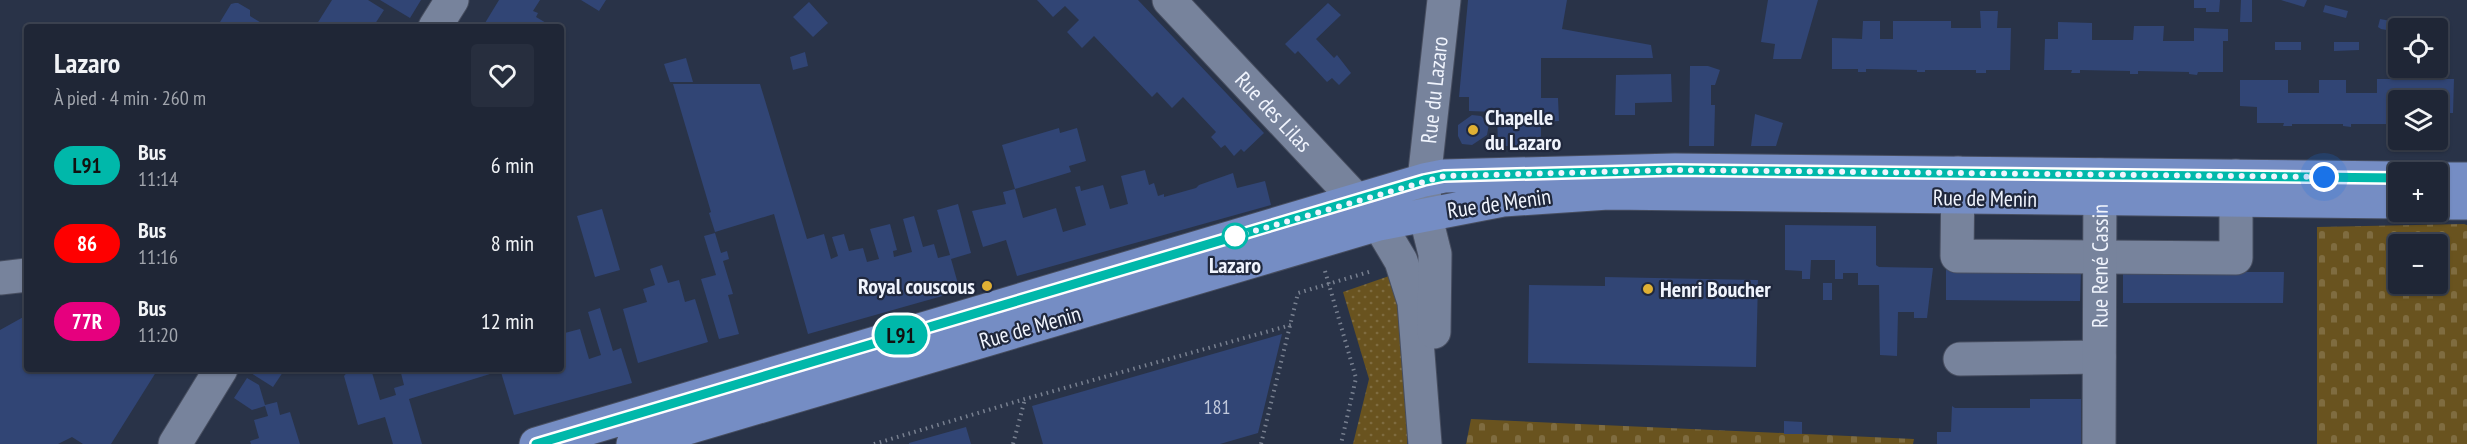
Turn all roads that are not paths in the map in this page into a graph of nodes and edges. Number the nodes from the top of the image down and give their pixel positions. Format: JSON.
{"nodes":[{"id":1,"x":452,"y":0,"type":"edge"},
{"id":2,"x":1169,"y":0,"type":"edge"},
{"id":3,"x":1444,"y":0,"type":"edge"},
{"id":4,"x":437,"y":24,"type":"edge"},
{"id":5,"x":2388,"y":179,"type":"edge"},
{"id":6,"x":2448,"y":179,"type":"edge"},
{"id":7,"x":2467,"y":179,"type":"edge"},
{"id":8,"x":1424,"y":180,"type":"junction"},
{"id":9,"x":1958,"y":185,"type":"junction"},
{"id":10,"x":2099,"y":187,"type":"junction"},
{"id":11,"x":2236,"y":188,"type":"junction"},
{"id":12,"x":1357,"y":200,"type":"junction"},
{"id":13,"x":2388,"y":201,"type":"edge"},
{"id":14,"x":2448,"y":203,"type":"edge"},
{"id":15,"x":2467,"y":203,"type":"edge"},
{"id":16,"x":1425,"y":214,"type":"junction"},
{"id":17,"x":1379,"y":224,"type":"junction"},
{"id":18,"x":2098,"y":257,"type":"junction"},
{"id":19,"x":24,"y":275,"type":"edge"},
{"id":20,"x":0,"y":278,"type":"edge"},
{"id":21,"x":2098,"y":357,"type":"junction"},
{"id":22,"x":1960,"y":359,"type":"dead end"},
{"id":23,"x":210,"y":373,"type":"edge"},
{"id":24,"x":791,"y":383,"type":"junction"},
{"id":25,"x":175,"y":444,"type":"edge"},
{"id":26,"x":536,"y":444,"type":"edge"},
{"id":27,"x":633,"y":444,"type":"edge"},
{"id":28,"x":1426,"y":444,"type":"edge"},
{"id":29,"x":2099,"y":444,"type":"edge"}],
"edges":[{"from":1,"to":4,"type":"street"},
{"from":2,"to":12,"type":"street","name":"Rue des Lilas"},
{"from":3,"to":8,"type":"street","name":"Rue du Lazaro"},
{"from":5,"to":11,"type":"main road","name":"Rue de Menin"},
{"from":6,"to":7,"type":"main road"},
{"from":8,"to":9,"type":"main road","name":"Rue de Menin"},
{"from":8,"to":12,"type":"main road","name":"Rue de Menin"},
{"from":8,"to":16,"type":"street","name":"Rue du Lazaro"},
{"from":9,"to":10,"type":"main road","name":"Rue de Menin"},
{"from":9,"to":16,"type":"main road","name":"Rue de Menin"},
{"from":9,"to":18,"type":"street"},
{"from":10,"to":11,"type":"main road","name":"Rue de Menin"},
{"from":10,"to":18,"type":"street","name":"Rue René Cassin"},
{"from":11,"to":13,"type":"main road","name":"Rue de Menin"},
{"from":11,"to":18,"type":"street"},
{"from":12,"to":17,"type":"street","name":"Rue des Lilas"},
{"from":12,"to":24,"type":"main road","name":"Rue de Menin"},
{"from":14,"to":15,"type":"main road"},
{"from":16,"to":17,"type":"main road","name":"Rue de Menin"},
{"from":16,"to":28,"type":"street","name":"Rue du Lazaro"},
{"from":17,"to":24,"type":"main road","name":"Rue de Menin"},
{"from":17,"to":28,"type":"street","name":"Rue des Lilas"},
{"from":18,"to":21,"type":"street","name":"Rue René Cassin"},
{"from":19,"to":20,"type":"street"},
{"from":21,"to":22,"type":"street","name":"Rue René Cassin"},
{"from":21,"to":29,"type":"street","name":"Rue René Cassin"},
{"from":23,"to":25,"type":"street"},
{"from":24,"to":26,"type":"main road","name":"Rue de Menin"},
{"from":24,"to":27,"type":"main road","name":"Rue de Menin"}]}
